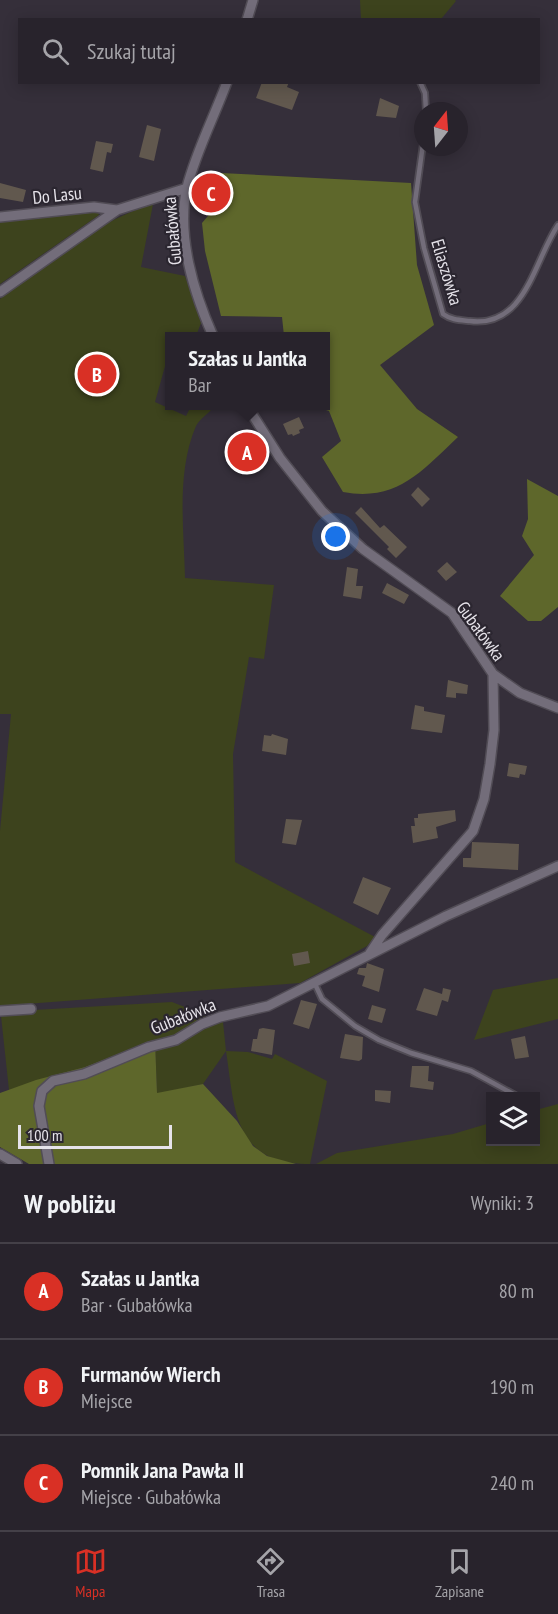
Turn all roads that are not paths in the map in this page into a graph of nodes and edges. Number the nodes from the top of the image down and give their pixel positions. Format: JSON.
{"nodes":[{"id":1,"x":253,"y":0,"type":"edge"},
{"id":2,"x":248,"y":18,"type":"edge"},
{"id":3,"x":226,"y":84,"type":"edge"},
{"id":4,"x":421,"y":84,"type":"edge"},
{"id":5,"x":426,"y":102,"type":"edge"},
{"id":6,"x":421,"y":156,"type":"edge"},
{"id":7,"x":187,"y":188,"type":"junction"},
{"id":8,"x":117,"y":210,"type":"junction"},
{"id":9,"x":0,"y":217,"type":"edge"},
{"id":10,"x":558,"y":225,"type":"edge"},
{"id":11,"x":0,"y":292,"type":"edge"},
{"id":12,"x":212,"y":332,"type":"edge"},
{"id":13,"x":250,"y":410,"type":"edge"},
{"id":14,"x":493,"y":674,"type":"junction"},
{"id":15,"x":558,"y":708,"type":"edge"},
{"id":16,"x":558,"y":866,"type":"edge"},
{"id":17,"x":370,"y":954,"type":"junction"},
{"id":18,"x":315,"y":984,"type":"junction"},
{"id":19,"x":31,"y":1009,"type":"dead end"},
{"id":20,"x":0,"y":1011,"type":"edge"},
{"id":21,"x":510,"y":1092,"type":"edge"},
{"id":22,"x":0,"y":1154,"type":"edge"},
{"id":23,"x":17,"y":1164,"type":"edge"},
{"id":24,"x":49,"y":1164,"type":"edge"}],
"edges":[{"from":1,"to":2,"type":"street"},
{"from":3,"to":7,"type":"street"},
{"from":4,"to":5,"type":"lane"},
{"from":6,"to":10,"type":"lane","name":"Eliaszówka"},
{"from":7,"to":8,"type":"street","name":"Gubałówka"},
{"from":7,"to":12,"type":"street","name":"Gubałówka"},
{"from":8,"to":9,"type":"street","name":"Do Lasu"},
{"from":8,"to":11,"type":"street","name":"Gubałówka"},
{"from":13,"to":14,"type":"street","name":"Gubałówka"},
{"from":14,"to":15,"type":"street"},
{"from":14,"to":17,"type":"street","name":"Gubałówka"},
{"from":16,"to":17,"type":"street","name":"Gubałówka"},
{"from":17,"to":18,"type":"street","name":"Gubałówka"},
{"from":18,"to":21,"type":"lane"},
{"from":18,"to":24,"type":"street","name":"Gubałówka"},
{"from":19,"to":20,"type":"street"},
{"from":22,"to":23,"type":"street"}]}
